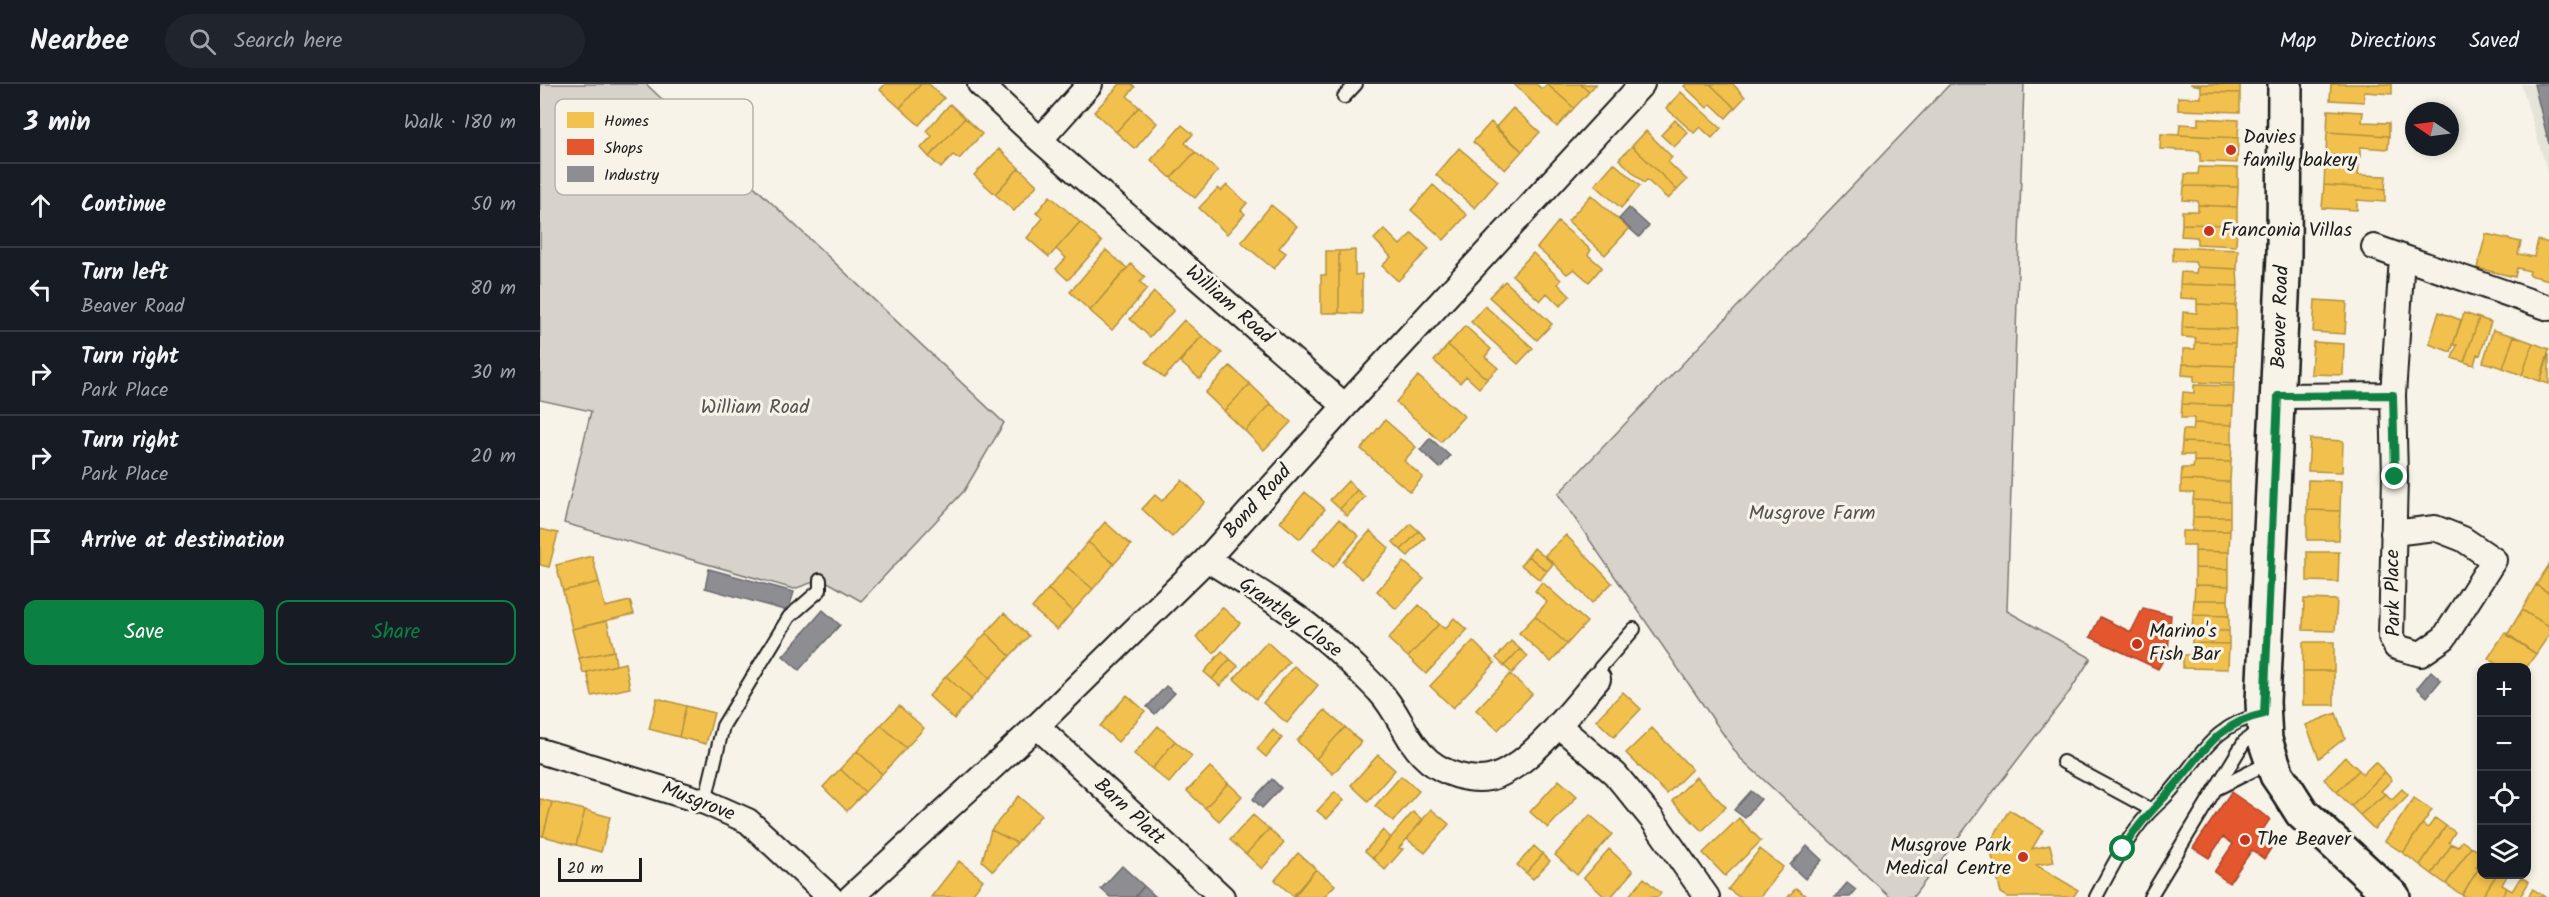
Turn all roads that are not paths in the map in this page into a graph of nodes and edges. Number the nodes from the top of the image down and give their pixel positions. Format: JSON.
{"nodes":[{"id":1,"x":980,"y":84,"type":"edge"},
{"id":2,"x":1090,"y":84,"type":"edge"},
{"id":3,"x":1356,"y":84,"type":"edge"},
{"id":4,"x":1642,"y":84,"type":"edge"},
{"id":5,"x":2285,"y":84,"type":"edge"},
{"id":6,"x":1344,"y":97,"type":"dead end"},
{"id":7,"x":1040,"y":140,"type":"junction"},
{"id":8,"x":2374,"y":247,"type":"dead end"},
{"id":9,"x":2402,"y":257,"type":"junction"},
{"id":10,"x":2549,"y":308,"type":"edge"},
{"id":11,"x":2393,"y":395,"type":"junction"},
{"id":12,"x":2278,"y":396,"type":"junction"},
{"id":13,"x":1345,"y":406,"type":"junction"},
{"id":14,"x":2393,"y":533,"type":"junction"},
{"id":15,"x":1207,"y":559,"type":"junction"},
{"id":16,"x":820,"y":580,"type":"dead end"},
{"id":17,"x":1634,"y":629,"type":"dead end"},
{"id":18,"x":1598,"y":679,"type":"joint"},
{"id":19,"x":2264,"y":720,"type":"junction"},
{"id":20,"x":1558,"y":725,"type":"junction"},
{"id":21,"x":1037,"y":726,"type":"junction"},
{"id":22,"x":540,"y":751,"type":"edge"},
{"id":23,"x":2272,"y":761,"type":"junction"},
{"id":24,"x":2063,"y":762,"type":"dead end"},
{"id":25,"x":2217,"y":788,"type":"junction"},
{"id":26,"x":705,"y":802,"type":"junction"},
{"id":27,"x":2152,"y":810,"type":"junction"},
{"id":28,"x":847,"y":897,"type":"edge"},
{"id":29,"x":1222,"y":897,"type":"edge"},
{"id":30,"x":1707,"y":897,"type":"edge"},
{"id":31,"x":2096,"y":897,"type":"edge"},
{"id":32,"x":2150,"y":897,"type":"edge"},
{"id":33,"x":2393,"y":897,"type":"edge"}],
"edges":[{"from":1,"to":7,"type":"street","name":"William Road"},
{"from":2,"to":7,"type":"street"},
{"from":3,"to":6,"type":"lane"},
{"from":4,"to":13,"type":"street","name":"Bond Road"},
{"from":5,"to":12,"type":"main road","name":"Beaver Road"},
{"from":7,"to":13,"type":"street","name":"William Road"},
{"from":8,"to":9,"type":"street"},
{"from":9,"to":10,"type":"street"},
{"from":9,"to":11,"type":"street","name":"Park Place"},
{"from":11,"to":12,"type":"street"},
{"from":11,"to":14,"type":"street","name":"Park Place"},
{"from":12,"to":19,"type":"main road","name":"Beaver Road"},
{"from":13,"to":15,"type":"street","name":"Bond Road"},
{"from":14,"to":14,"type":"street","name":"Park Place"},
{"from":15,"to":20,"type":"street","name":"Grantley Close"},
{"from":15,"to":21,"type":"street","name":"Bond Road"},
{"from":16,"to":26,"type":"lane"},
{"from":17,"to":18,"type":"lane"},
{"from":18,"to":20,"type":"street","name":"Grantley Close"},
{"from":19,"to":23,"type":"main road","name":"Beaver Road"},
{"from":19,"to":25,"type":"lane"},
{"from":19,"to":27,"type":"lane"},
{"from":20,"to":30,"type":"street"},
{"from":21,"to":28,"type":"street","name":"Bond Road"},
{"from":21,"to":29,"type":"street","name":"Barn Platt"},
{"from":22,"to":26,"type":"street","name":"Musgrove"},
{"from":23,"to":25,"type":"lane"},
{"from":23,"to":33,"type":"main road","name":"Beaver Road"},
{"from":24,"to":27,"type":"lane"},
{"from":25,"to":32,"type":"lane"},
{"from":26,"to":28,"type":"street","name":"Musgrove"},
{"from":27,"to":31,"type":"lane"}]}
